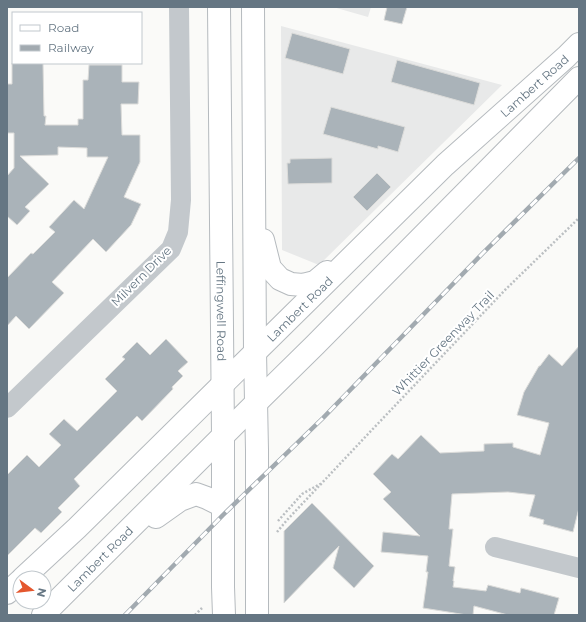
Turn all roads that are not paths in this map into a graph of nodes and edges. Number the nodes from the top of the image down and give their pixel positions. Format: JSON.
{"nodes":[{"id":1,"x":179,"y":7,"type":"edge"},
{"id":2,"x":219,"y":7,"type":"edge"},
{"id":3,"x":253,"y":7,"type":"edge"},
{"id":4,"x":579,"y":44,"type":"edge"},
{"id":5,"x":579,"y":78,"type":"edge"},
{"id":6,"x":255,"y":204,"type":"junction"},
{"id":7,"x":383,"y":225,"type":"junction"},
{"id":8,"x":255,"y":352,"type":"junction"},
{"id":9,"x":223,"y":384,"type":"junction"},
{"id":10,"x":256,"y":403,"type":"junction"},
{"id":11,"x":7,"y":408,"type":"edge"},
{"id":12,"x":223,"y":435,"type":"junction"},
{"id":13,"x":224,"y":506,"type":"junction"},
{"id":14,"x":495,"y":547,"type":"dead end"},
{"id":15,"x":108,"y":551,"type":"junction"},
{"id":16,"x":579,"y":568,"type":"edge"},
{"id":17,"x":32,"y":570,"type":"edge"},
{"id":18,"x":43,"y":615,"type":"edge"},
{"id":19,"x":224,"y":615,"type":"edge"},
{"id":20,"x":257,"y":615,"type":"edge"}],
"edges":[{"from":1,"to":11,"type":"street","name":"Milvern Drive"},
{"from":2,"to":9,"type":"main road","name":"Leffingwell Road"},
{"from":3,"to":6,"type":"main road"},
{"from":4,"to":7,"type":"main road","name":"Lambert Road"},
{"from":5,"to":10,"type":"main road","name":"Lambert Road"},
{"from":6,"to":7,"type":"main road"},
{"from":6,"to":8,"type":"main road"},
{"from":7,"to":8,"type":"main road","name":"Lambert Road"},
{"from":8,"to":9,"type":"main road","name":"Lambert Road"},
{"from":8,"to":10,"type":"main road"},
{"from":9,"to":12,"type":"main road","name":"Leffingwell Road"},
{"from":9,"to":17,"type":"main road","name":"Lambert Road"},
{"from":10,"to":12,"type":"main road","name":"Lambert Road"},
{"from":10,"to":20,"type":"main road"},
{"from":12,"to":13,"type":"main road","name":"Leffingwell Road"},
{"from":12,"to":15,"type":"main road","name":"Lambert Road"},
{"from":13,"to":15,"type":"main road"},
{"from":13,"to":19,"type":"main road","name":"Leffingwell Road"},
{"from":14,"to":16,"type":"street"},
{"from":15,"to":18,"type":"main road","name":"Lambert Road"}]}
